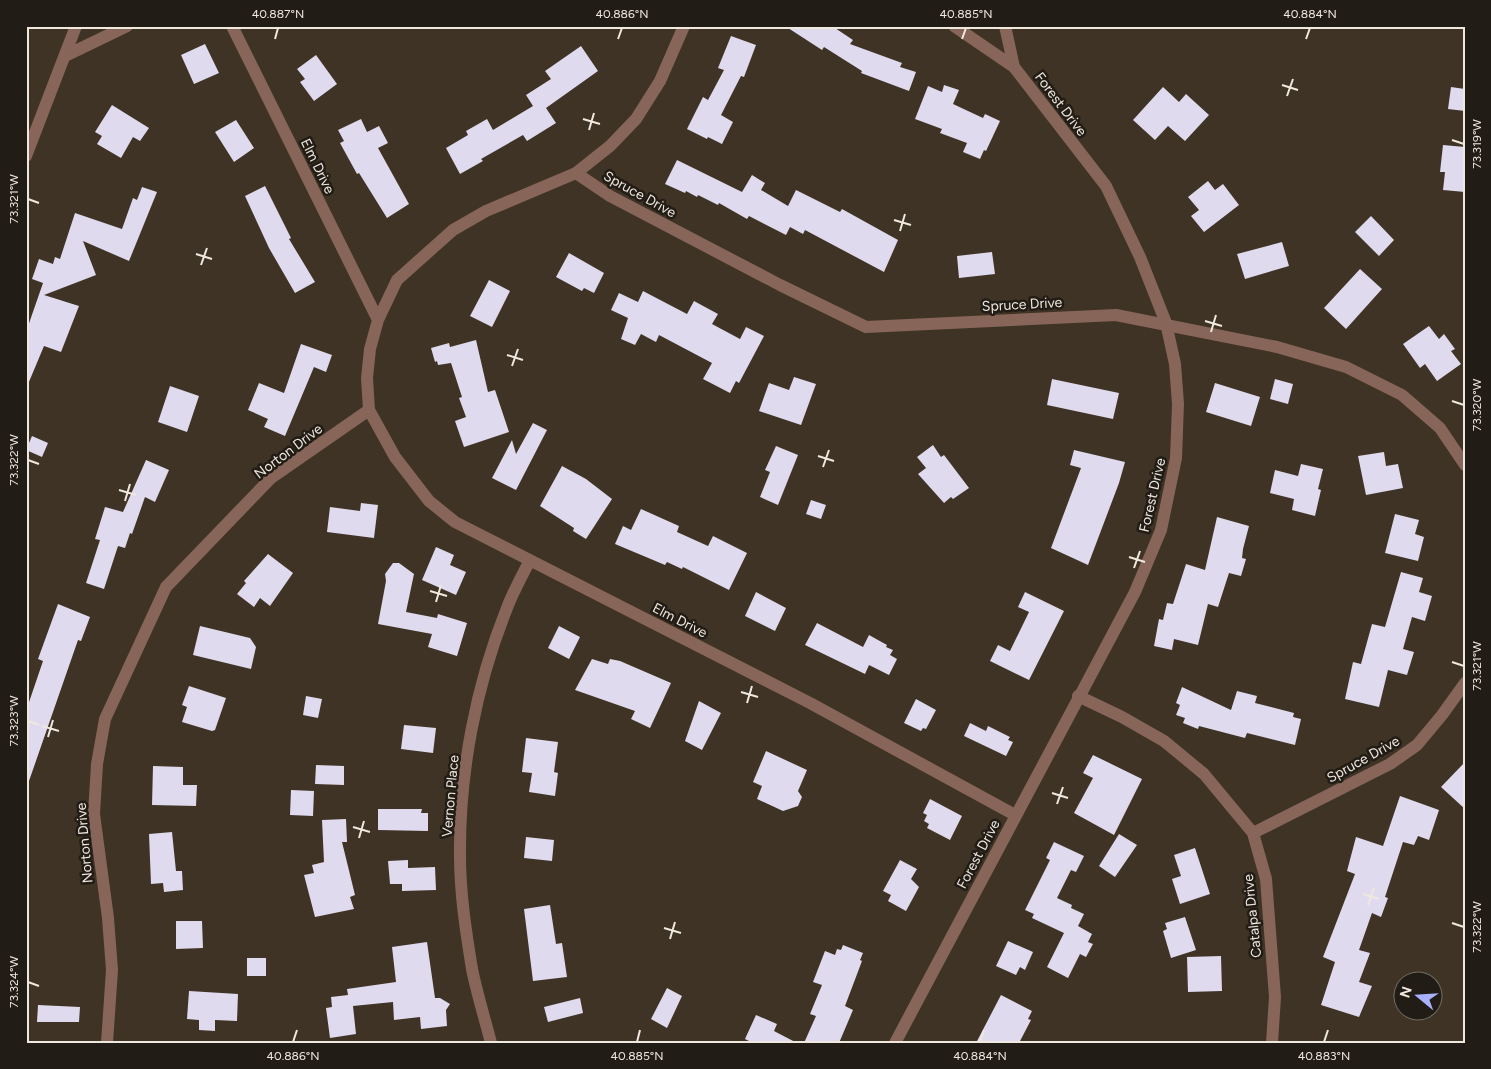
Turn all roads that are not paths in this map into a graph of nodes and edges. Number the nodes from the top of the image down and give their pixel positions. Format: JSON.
{"nodes":[{"id":1,"x":76,"y":26,"type":"edge"},
{"id":2,"x":127,"y":26,"type":"edge"},
{"id":3,"x":232,"y":26,"type":"edge"},
{"id":4,"x":684,"y":26,"type":"edge"},
{"id":5,"x":954,"y":26,"type":"edge"},
{"id":6,"x":1005,"y":26,"type":"edge"},
{"id":7,"x":65,"y":56,"type":"junction"},
{"id":8,"x":1014,"y":67,"type":"junction"},
{"id":9,"x":26,"y":156,"type":"edge"},
{"id":10,"x":576,"y":173,"type":"junction"},
{"id":11,"x":378,"y":320,"type":"junction"},
{"id":12,"x":1166,"y":323,"type":"junction"},
{"id":13,"x":369,"y":410,"type":"junction"},
{"id":14,"x":1465,"y":465,"type":"edge"},
{"id":15,"x":530,"y":560,"type":"junction"},
{"id":16,"x":1465,"y":683,"type":"edge"},
{"id":17,"x":1078,"y":696,"type":"junction"},
{"id":18,"x":1015,"y":815,"type":"junction"},
{"id":19,"x":1253,"y":833,"type":"junction"},
{"id":20,"x":107,"y":1043,"type":"edge"},
{"id":21,"x":491,"y":1043,"type":"edge"},
{"id":22,"x":895,"y":1043,"type":"edge"},
{"id":23,"x":1272,"y":1043,"type":"edge"}],
"edges":[{"from":1,"to":7,"type":"street"},
{"from":2,"to":7,"type":"street"},
{"from":3,"to":11,"type":"street","name":"Elm Drive"},
{"from":4,"to":10,"type":"street"},
{"from":5,"to":8,"type":"street","name":"Forest Drive"},
{"from":6,"to":8,"type":"street"},
{"from":7,"to":9,"type":"street"},
{"from":8,"to":12,"type":"street","name":"Forest Drive"},
{"from":10,"to":11,"type":"street"},
{"from":10,"to":12,"type":"street","name":"Spruce Drive"},
{"from":11,"to":13,"type":"street"},
{"from":12,"to":14,"type":"street","name":"Spruce Drive"},
{"from":12,"to":17,"type":"street","name":"Forest Drive"},
{"from":13,"to":15,"type":"street","name":"Elm Drive"},
{"from":13,"to":20,"type":"street","name":"Norton Drive"},
{"from":15,"to":18,"type":"street","name":"Elm Drive"},
{"from":15,"to":21,"type":"street","name":"Vernon Place"},
{"from":16,"to":19,"type":"street","name":"Spruce Drive"},
{"from":17,"to":18,"type":"street","name":"Forest Drive"},
{"from":17,"to":19,"type":"street","name":"Catalpa Drive"},
{"from":18,"to":22,"type":"street","name":"Forest Drive"},
{"from":19,"to":23,"type":"street","name":"Catalpa Drive"}]}
